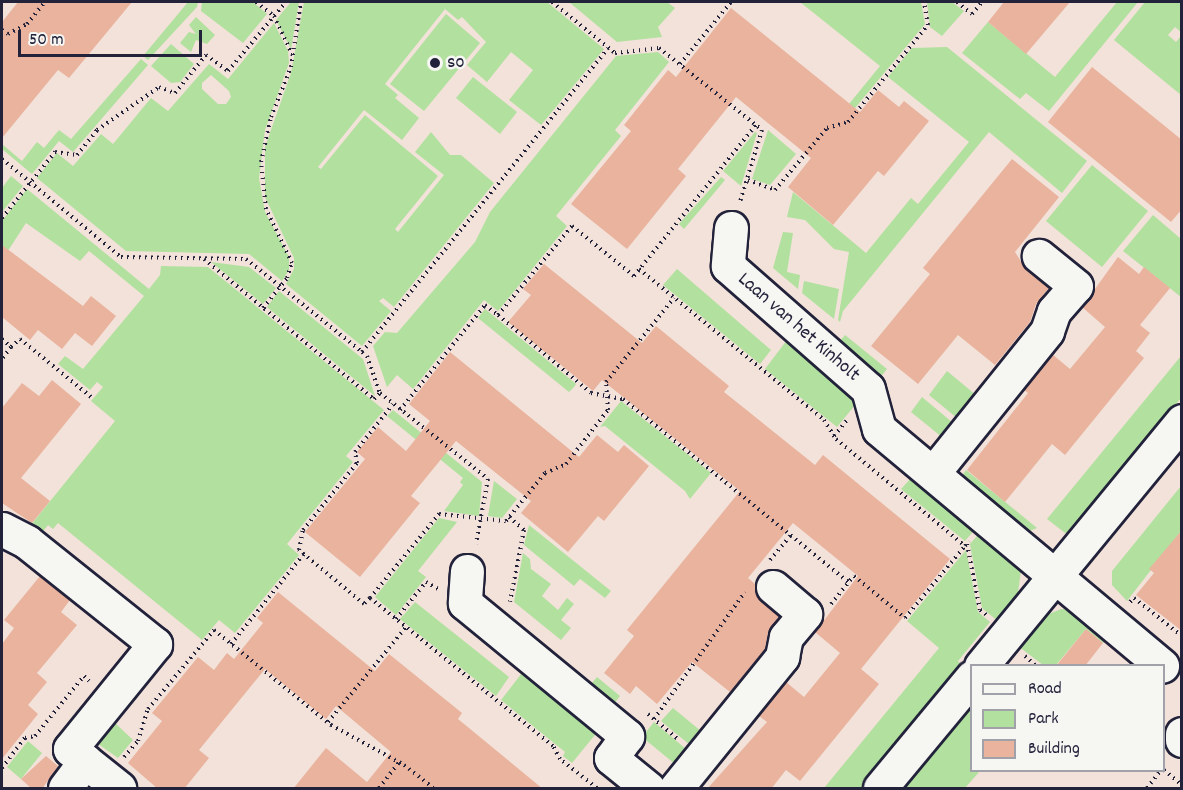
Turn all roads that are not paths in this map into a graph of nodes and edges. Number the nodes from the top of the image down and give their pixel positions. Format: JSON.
{"nodes":[{"id":1,"x":731,"y":228,"type":"road end"},
{"id":2,"x":1040,"y":256,"type":"dead end"},
{"id":3,"x":1182,"y":421,"type":"edge"},
{"id":4,"x":933,"y":473,"type":"junction"},
{"id":5,"x":2,"y":529,"type":"edge"},
{"id":6,"x":1056,"y":574,"type":"junction"},
{"id":7,"x":763,"y":579,"type":"road end"},
{"id":8,"x":467,"y":580,"type":"road end"},
{"id":9,"x":983,"y":664,"type":"edge"},
{"id":10,"x":1161,"y":664,"type":"edge"},
{"id":11,"x":1165,"y":668,"type":"edge"},
{"id":12,"x":970,"y":679,"type":"edge"},
{"id":13,"x":1182,"y":682,"type":"edge"},
{"id":14,"x":1182,"y":734,"type":"edge"},
{"id":15,"x":1182,"y":740,"type":"edge"},
{"id":16,"x":103,"y":776,"type":"edge"},
{"id":17,"x":65,"y":789,"type":"edge"},
{"id":18,"x":648,"y":789,"type":"edge"},
{"id":19,"x":676,"y":789,"type":"edge"},
{"id":20,"x":880,"y":789,"type":"edge"}],
"edges":[{"from":1,"to":4,"type":"street","name":"Laan van het Kinholt"},
{"from":2,"to":4,"type":"street"},
{"from":3,"to":6,"type":"street"},
{"from":4,"to":6,"type":"street","name":"Laan van het Kinholt"},
{"from":5,"to":16,"type":"street"},
{"from":6,"to":9,"type":"street"},
{"from":6,"to":10,"type":"street","name":"Laan van het Kinholt"},
{"from":7,"to":19,"type":"street"},
{"from":8,"to":18,"type":"street"},
{"from":11,"to":13,"type":"street","name":"Laan van het Kinholt"},
{"from":12,"to":20,"type":"street"},
{"from":14,"to":15,"type":"street"},
{"from":16,"to":17,"type":"street"}]}
